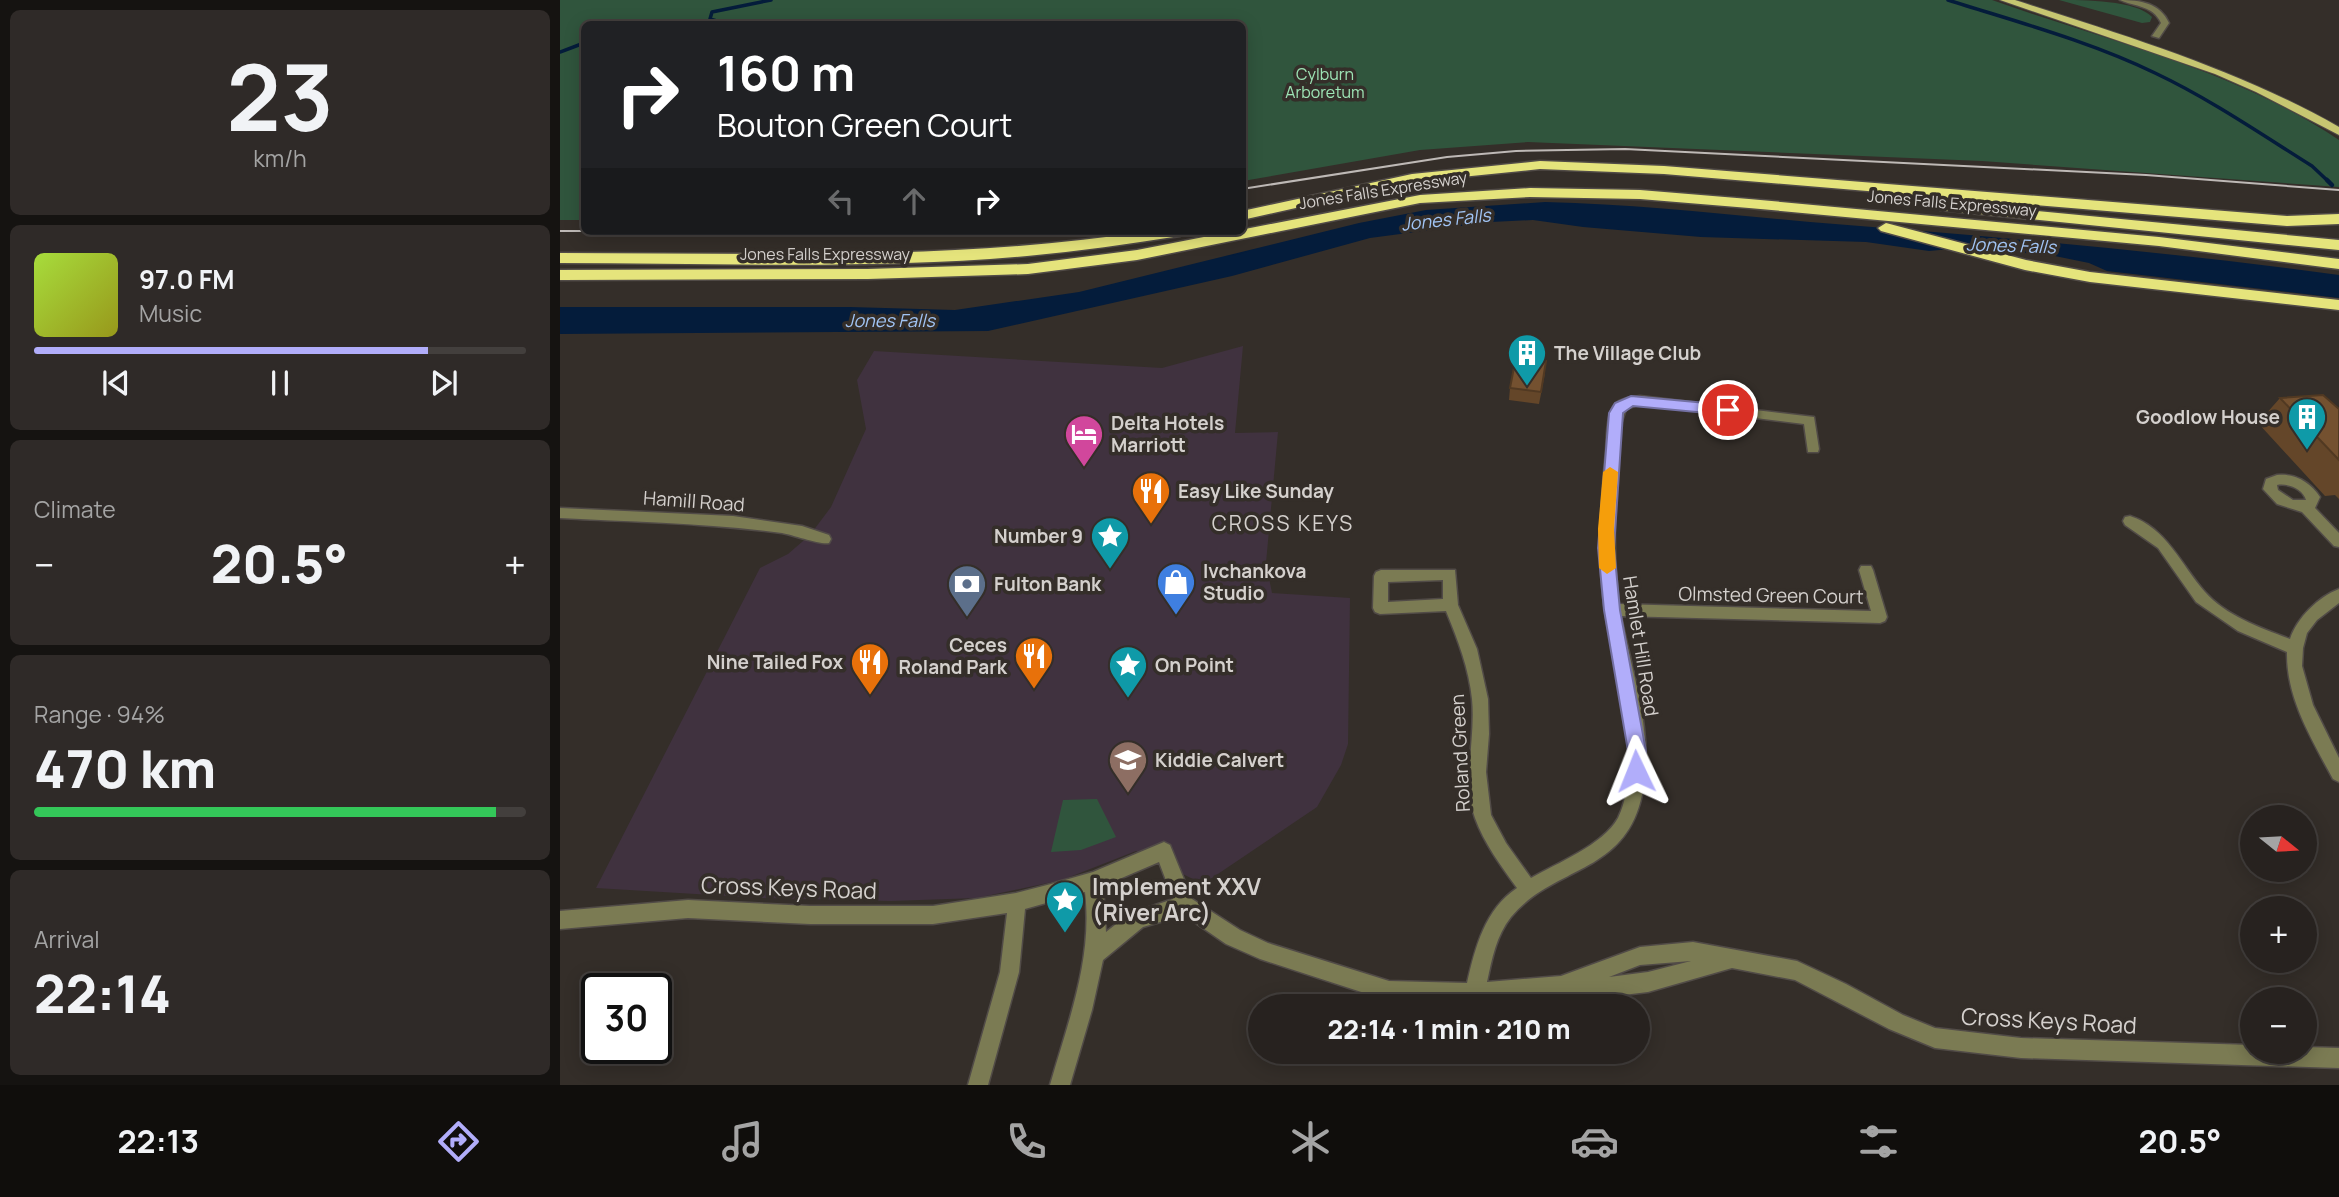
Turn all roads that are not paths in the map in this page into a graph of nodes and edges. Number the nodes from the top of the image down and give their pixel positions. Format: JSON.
{"nodes":[{"id":1,"x":2005,"y":0,"type":"edge"},
{"id":2,"x":2039,"y":0,"type":"edge"},
{"id":3,"x":2124,"y":0,"type":"edge"},
{"id":4,"x":2156,"y":36,"type":"junction"},
{"id":5,"x":2339,"y":119,"type":"edge"},
{"id":6,"x":2339,"y":132,"type":"edge"},
{"id":7,"x":1666,"y":196,"type":"junction"},
{"id":8,"x":1246,"y":216,"type":"edge"},
{"id":9,"x":1246,"y":216,"type":"edge"},
{"id":10,"x":2339,"y":219,"type":"edge"},
{"id":11,"x":1246,"y":233,"type":"edge"},
{"id":12,"x":1156,"y":235,"type":"edge"},
{"id":13,"x":1236,"y":235,"type":"edge"},
{"id":14,"x":2339,"y":247,"type":"edge"},
{"id":15,"x":560,"y":258,"type":"edge"},
{"id":16,"x":2339,"y":264,"type":"edge"},
{"id":17,"x":560,"y":275,"type":"edge"},
{"id":18,"x":2339,"y":305,"type":"edge"},
{"id":19,"x":1813,"y":449,"type":"dead end"},
{"id":20,"x":2306,"y":507,"type":"dead end"},
{"id":21,"x":560,"y":513,"type":"edge"},
{"id":22,"x":2130,"y":521,"type":"dead end"},
{"id":23,"x":824,"y":539,"type":"dead end"},
{"id":24,"x":2339,"y":542,"type":"edge"},
{"id":25,"x":1866,"y":570,"type":"dead end"},
{"id":26,"x":2339,"y":595,"type":"edge"},
{"id":27,"x":1451,"y":605,"type":"junction"},
{"id":28,"x":1612,"y":610,"type":"junction"},
{"id":29,"x":2295,"y":648,"type":"junction"},
{"id":30,"x":2339,"y":775,"type":"edge"},
{"id":31,"x":1093,"y":881,"type":"junction"},
{"id":32,"x":1529,"y":890,"type":"junction"},
{"id":33,"x":1016,"y":902,"type":"junction"},
{"id":34,"x":1186,"y":905,"type":"junction"},
{"id":35,"x":560,"y":919,"type":"edge"},
{"id":36,"x":1095,"y":954,"type":"junction"},
{"id":37,"x":1475,"y":992,"type":"junction"},
{"id":38,"x":2339,"y":1058,"type":"edge"},
{"id":39,"x":978,"y":1085,"type":"edge"},
{"id":40,"x":1060,"y":1085,"type":"edge"}],
"edges":[{"from":1,"to":6,"type":"main road"},
{"from":2,"to":4,"type":"main road"},
{"from":3,"to":4,"type":"street"},
{"from":4,"to":5,"type":"main road"},
{"from":7,"to":11,"type":"highway","name":"Jones Falls Expressway"},
{"from":7,"to":16,"type":"highway","name":"Jones Falls Expressway"},
{"from":7,"to":18,"type":"highway"},
{"from":8,"to":10,"type":"highway"},
{"from":9,"to":14,"type":"highway","name":"Jones Falls Expressway"},
{"from":12,"to":15,"type":"highway","name":"Jones Falls Expressway"},
{"from":13,"to":17,"type":"highway","name":"Jones Falls Expressway"},
{"from":19,"to":28,"type":"street","name":"Hamlet Hill Road"},
{"from":20,"to":24,"type":"street"},
{"from":21,"to":23,"type":"street","name":"Hamill Road"},
{"from":22,"to":29,"type":"street"},
{"from":25,"to":28,"type":"street","name":"Olmsted Green Court"},
{"from":26,"to":29,"type":"street"},
{"from":27,"to":27,"type":"street","name":"Roland Green"},
{"from":27,"to":32,"type":"street","name":"Roland Green"},
{"from":28,"to":32,"type":"street","name":"Hamlet Hill Road"},
{"from":29,"to":30,"type":"street"},
{"from":31,"to":33,"type":"street","name":"Cross Keys Road"},
{"from":31,"to":34,"type":"street","name":"Cross Keys Road"},
{"from":31,"to":36,"type":"street"},
{"from":32,"to":37,"type":"street","name":"Hamlet Hill Road"},
{"from":33,"to":35,"type":"street","name":"Cross Keys Road"},
{"from":33,"to":39,"type":"street"},
{"from":34,"to":36,"type":"street"},
{"from":34,"to":37,"type":"street","name":"Cross Keys Road"},
{"from":36,"to":40,"type":"street"},
{"from":37,"to":38,"type":"street","name":"Cross Keys Road"}]}
